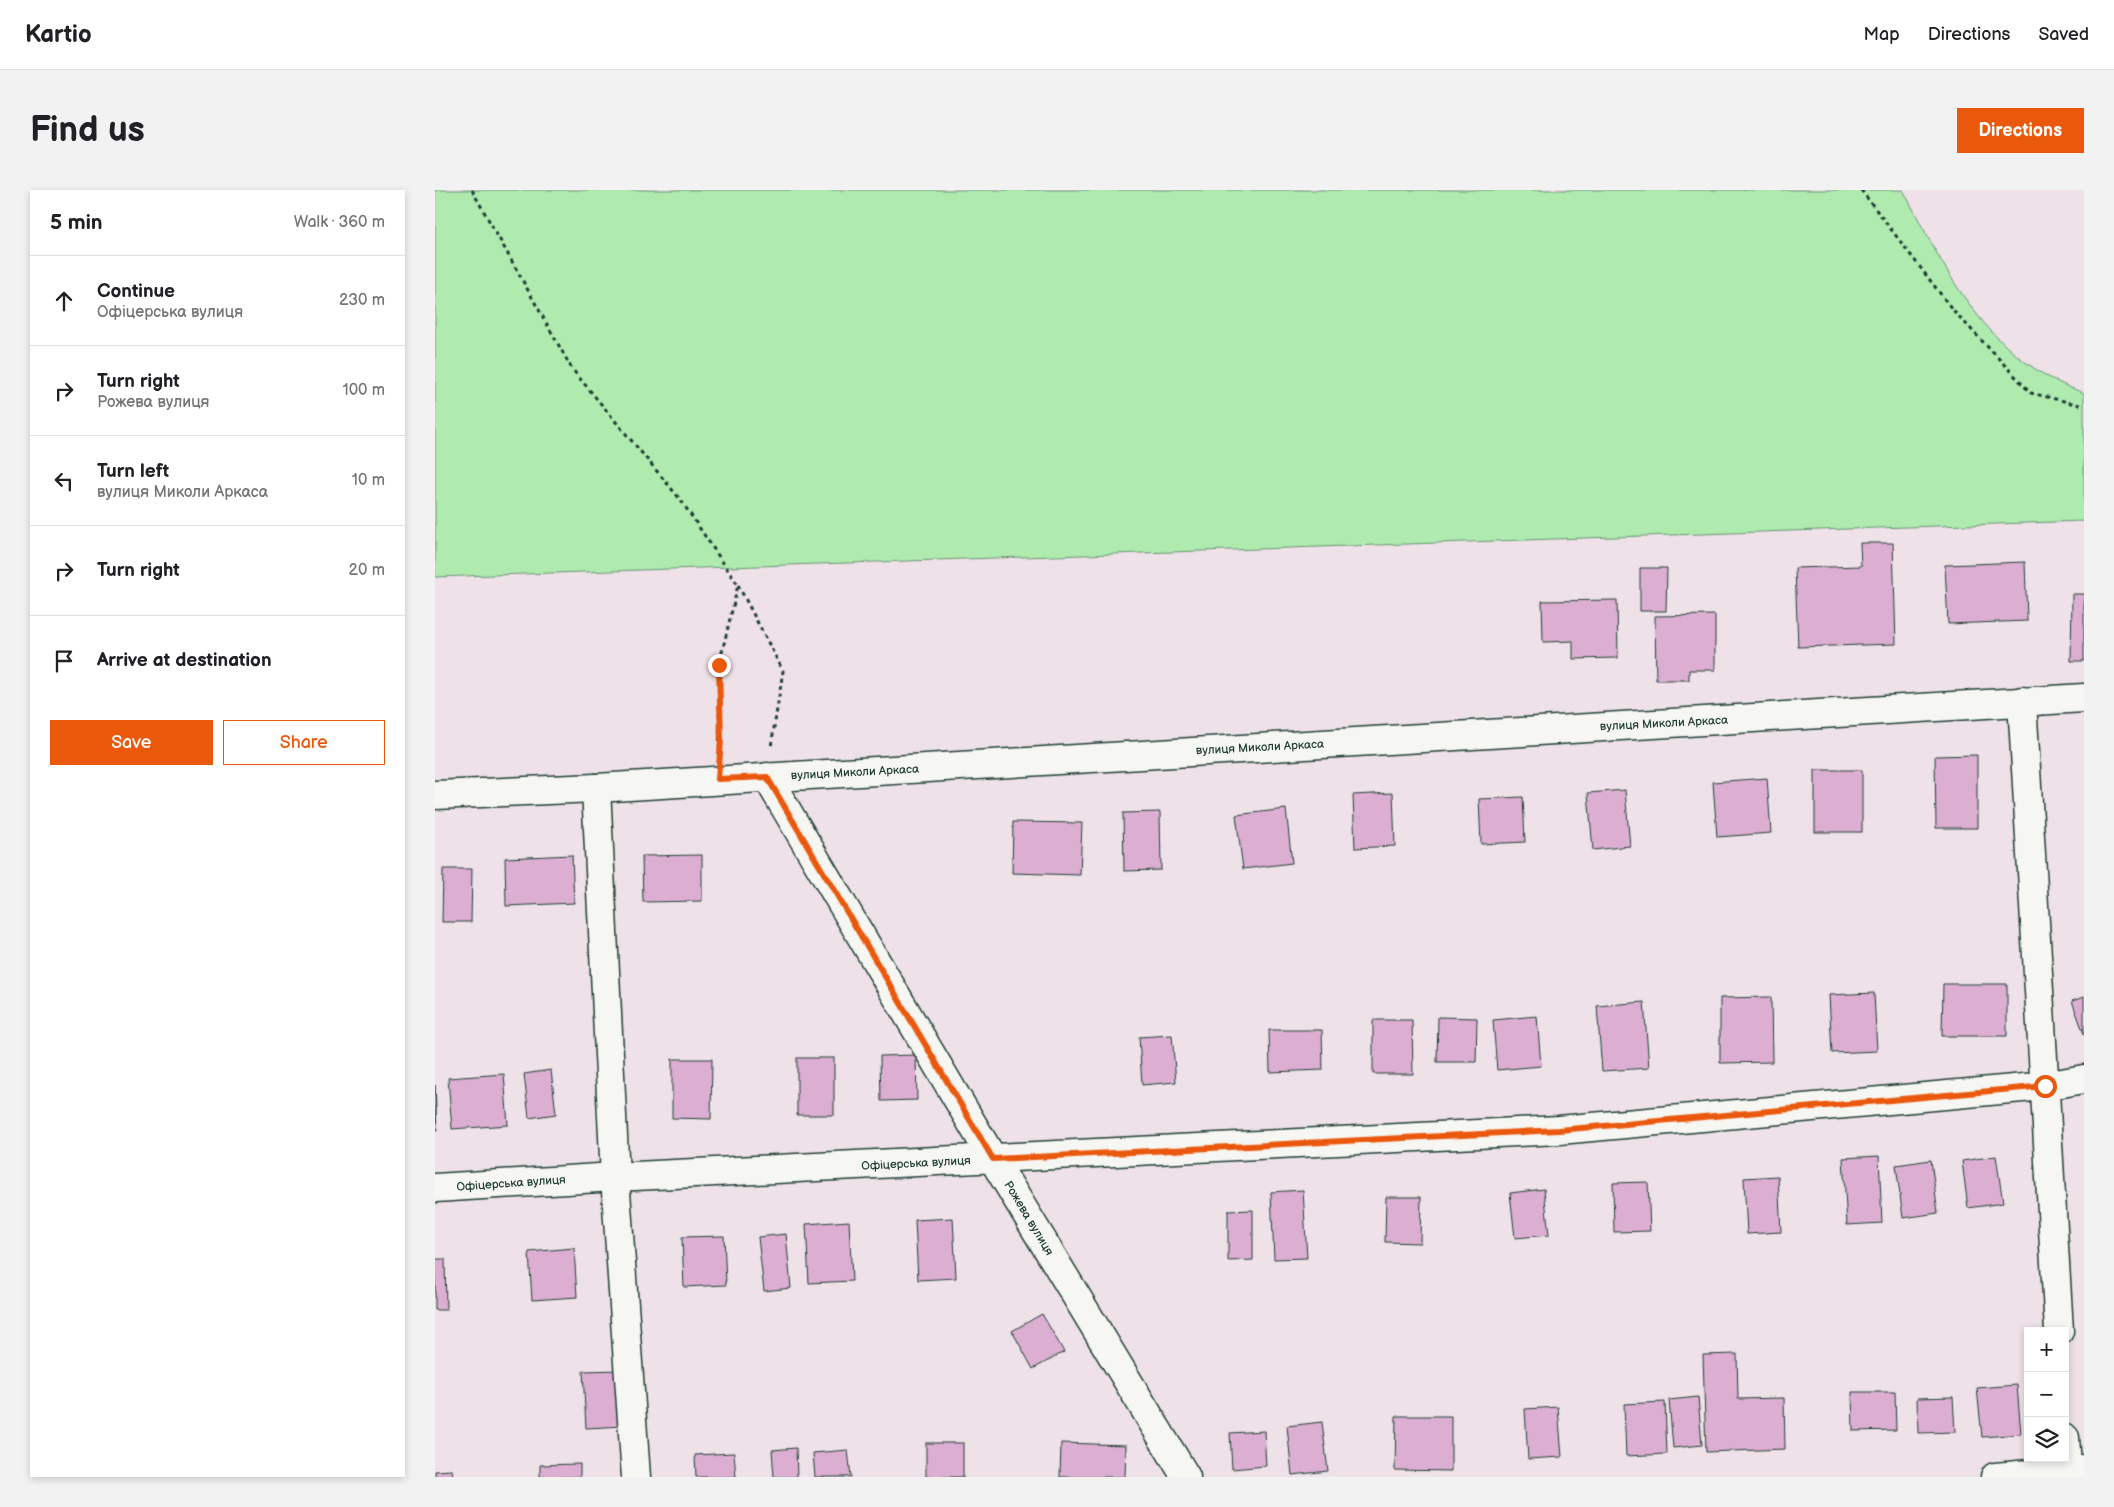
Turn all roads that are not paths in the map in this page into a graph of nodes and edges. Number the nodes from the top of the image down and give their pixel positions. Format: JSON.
{"nodes":[{"id":1,"x":2084,"y":698,"type":"edge"},
{"id":2,"x":2022,"y":701,"type":"junction"},
{"id":3,"x":767,"y":777,"type":"junction"},
{"id":4,"x":596,"y":788,"type":"junction"},
{"id":5,"x":435,"y":795,"type":"edge"},
{"id":6,"x":2084,"y":1080,"type":"edge"},
{"id":7,"x":2045,"y":1086,"type":"junction"},
{"id":8,"x":993,"y":1159,"type":"junction"},
{"id":9,"x":615,"y":1177,"type":"junction"},
{"id":10,"x":435,"y":1188,"type":"edge"},
{"id":11,"x":2059,"y":1327,"type":"edge"},
{"id":12,"x":2069,"y":1455,"type":"edge"},
{"id":13,"x":2073,"y":1472,"type":"edge"},
{"id":14,"x":635,"y":1477,"type":"edge"},
{"id":15,"x":1186,"y":1477,"type":"edge"},
{"id":16,"x":1995,"y":1477,"type":"edge"}],
"edges":[{"from":1,"to":2,"type":"street","name":"вулиця Миколи Аркаса"},
{"from":2,"to":3,"type":"street","name":"вулиця Миколи Аркаса"},
{"from":2,"to":7,"type":"street"},
{"from":3,"to":4,"type":"street","name":"вулиця Миколи Аркаса"},
{"from":3,"to":8,"type":"street","name":"Рожева вулиця"},
{"from":4,"to":5,"type":"street","name":"вулиця Миколи Аркаса"},
{"from":4,"to":9,"type":"street"},
{"from":6,"to":7,"type":"street","name":"Офіцерська вулиця"},
{"from":7,"to":8,"type":"street","name":"Офіцерська вулиця"},
{"from":7,"to":11,"type":"street"},
{"from":8,"to":9,"type":"street","name":"Офіцерська вулиця"},
{"from":8,"to":15,"type":"street","name":"Рожева вулиця"},
{"from":9,"to":10,"type":"street","name":"Офіцерська вулиця"},
{"from":9,"to":14,"type":"street"},
{"from":12,"to":13,"type":"street"},
{"from":13,"to":16,"type":"street"}]}
